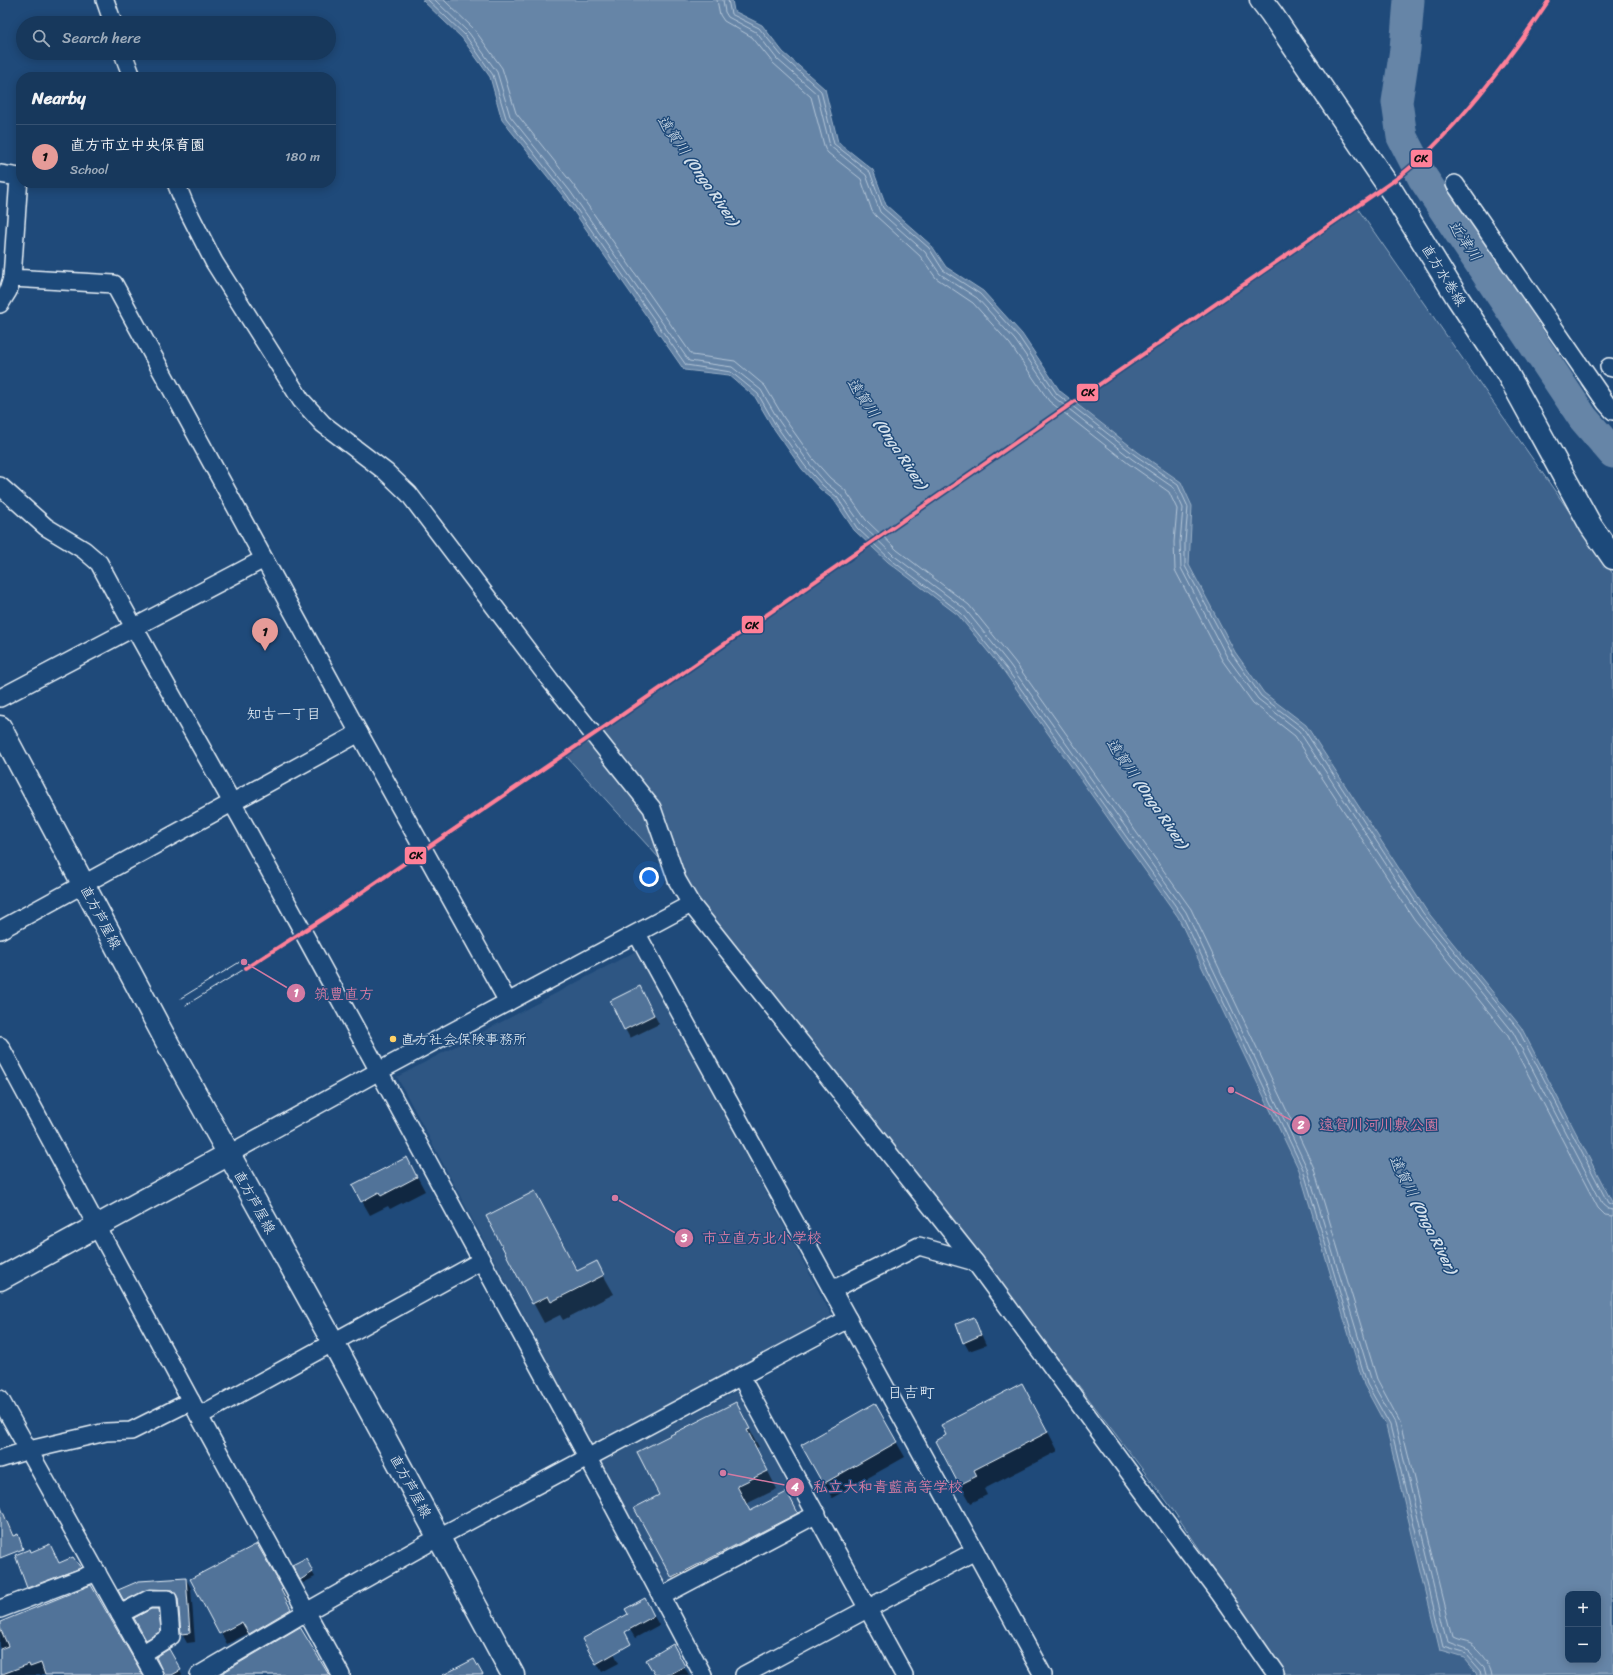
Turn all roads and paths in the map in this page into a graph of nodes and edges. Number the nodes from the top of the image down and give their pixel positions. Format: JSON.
{"nodes":[{"id":1,"x":105,"y":0,"type":"edge"},
{"id":2,"x":1261,"y":0,"type":"edge"},
{"id":3,"x":111,"y":16,"type":"edge"},
{"id":4,"x":126,"y":60,"type":"edge"},
{"id":5,"x":130,"y":72,"type":"edge"},
{"id":6,"x":0,"y":174,"type":"edge"},
{"id":7,"x":16,"y":176,"type":"edge"},
{"id":8,"x":1455,"y":184,"type":"dead end"},
{"id":9,"x":19,"y":188,"type":"edge"},
{"id":10,"x":178,"y":188,"type":"edge"},
{"id":11,"x":12,"y":278,"type":"junction"},
{"id":12,"x":0,"y":304,"type":"edge"},
{"id":13,"x":1613,"y":411,"type":"edge"},
{"id":14,"x":0,"y":486,"type":"edge"},
{"id":15,"x":1613,"y":558,"type":"edge"},
{"id":16,"x":264,"y":559,"type":"junction"},
{"id":17,"x":134,"y":628,"type":"junction"},
{"id":18,"x":0,"y":698,"type":"edge"},
{"id":19,"x":0,"y":727,"type":"edge"},
{"id":20,"x":359,"y":733,"type":"junction"},
{"id":21,"x":232,"y":803,"type":"junction"},
{"id":22,"x":83,"y":885,"type":"junction"},
{"id":23,"x":691,"y":904,"type":"junction"},
{"id":24,"x":0,"y":930,"type":"edge"},
{"id":25,"x":637,"y":934,"type":"junction"},
{"id":26,"x":508,"y":1002,"type":"junction"},
{"id":27,"x":0,"y":1046,"type":"edge"},
{"id":28,"x":379,"y":1071,"type":"junction"},
{"id":29,"x":229,"y":1154,"type":"junction"},
{"id":30,"x":98,"y":1227,"type":"junction"},
{"id":31,"x":481,"y":1261,"type":"junction"},
{"id":32,"x":975,"y":1262,"type":"junction"},
{"id":33,"x":0,"y":1278,"type":"edge"},
{"id":34,"x":832,"y":1290,"type":"junction"},
{"id":35,"x":848,"y":1319,"type":"junction"},
{"id":36,"x":333,"y":1342,"type":"junction"},
{"id":37,"x":741,"y":1377,"type":"junction"},
{"id":38,"x":0,"y":1399,"type":"edge"},
{"id":39,"x":191,"y":1401,"type":"junction"},
{"id":40,"x":199,"y":1416,"type":"junction"},
{"id":41,"x":29,"y":1450,"type":"junction"},
{"id":42,"x":589,"y":1457,"type":"junction"},
{"id":43,"x":0,"y":1459,"type":"edge"},
{"id":44,"x":817,"y":1514,"type":"junction"},
{"id":45,"x":439,"y":1537,"type":"junction"},
{"id":46,"x":975,"y":1551,"type":"junction"},
{"id":47,"x":97,"y":1572,"type":"junction"},
{"id":48,"x":662,"y":1596,"type":"junction"},
{"id":49,"x":0,"y":1608,"type":"edge"},
{"id":50,"x":868,"y":1608,"type":"junction"},
{"id":51,"x":306,"y":1612,"type":"junction"},
{"id":52,"x":120,"y":1614,"type":"junction"},
{"id":53,"x":142,"y":1654,"type":"junction"},
{"id":54,"x":154,"y":1675,"type":"edge"},
{"id":55,"x":199,"y":1675,"type":"edge"},
{"id":56,"x":341,"y":1675,"type":"edge"},
{"id":57,"x":513,"y":1675,"type":"edge"},
{"id":58,"x":703,"y":1675,"type":"edge"},
{"id":59,"x":744,"y":1675,"type":"edge"},
{"id":60,"x":904,"y":1675,"type":"edge"},
{"id":61,"x":1043,"y":1675,"type":"edge"},
{"id":62,"x":1276,"y":1675,"type":"edge"}],
"edges":[{"from":1,"to":3,"type":"street"},
{"from":2,"to":15,"type":"main road","name":"直方水巻線"},
{"from":4,"to":5,"type":"street"},
{"from":6,"to":7,"type":"street"},
{"from":8,"to":13,"type":"street"},
{"from":9,"to":11,"type":"street"},
{"from":10,"to":23,"type":"street"},
{"from":11,"to":12,"type":"street"},
{"from":11,"to":16,"type":"street"},
{"from":14,"to":17,"type":"street"},
{"from":16,"to":17,"type":"street"},
{"from":16,"to":20,"type":"street"},
{"from":17,"to":18,"type":"street"},
{"from":17,"to":21,"type":"street"},
{"from":19,"to":22,"type":"main road","name":"直方芦屋線"},
{"from":20,"to":21,"type":"street"},
{"from":20,"to":26,"type":"street"},
{"from":21,"to":22,"type":"street"},
{"from":21,"to":28,"type":"street"},
{"from":22,"to":24,"type":"street"},
{"from":22,"to":29,"type":"main road","name":"直方芦屋線"},
{"from":23,"to":25,"type":"street"},
{"from":23,"to":32,"type":"street"},
{"from":25,"to":26,"type":"street"},
{"from":25,"to":34,"type":"street"},
{"from":26,"to":28,"type":"street"},
{"from":27,"to":30,"type":"street"},
{"from":28,"to":29,"type":"street"},
{"from":28,"to":31,"type":"street"},
{"from":29,"to":30,"type":"main road"},
{"from":29,"to":36,"type":"main road","name":"直方芦屋線"},
{"from":30,"to":33,"type":"main road"},
{"from":30,"to":39,"type":"street"},
{"from":31,"to":36,"type":"street"},
{"from":31,"to":42,"type":"street"},
{"from":32,"to":34,"type":"street"},
{"from":32,"to":62,"type":"street"},
{"from":34,"to":35,"type":"street"},
{"from":35,"to":37,"type":"street"},
{"from":35,"to":46,"type":"street"},
{"from":36,"to":40,"type":"street"},
{"from":36,"to":45,"type":"main road","name":"直方芦屋線"},
{"from":37,"to":42,"type":"street"},
{"from":37,"to":44,"type":"street"},
{"from":38,"to":41,"type":"street"},
{"from":39,"to":40,"type":"street"},
{"from":39,"to":41,"type":"street"},
{"from":40,"to":51,"type":"street"},
{"from":41,"to":43,"type":"street"},
{"from":41,"to":47,"type":"street"},
{"from":42,"to":45,"type":"street"},
{"from":42,"to":48,"type":"street"},
{"from":44,"to":48,"type":"street"},
{"from":44,"to":50,"type":"street"},
{"from":45,"to":51,"type":"street"},
{"from":45,"to":57,"type":"main road","name":"直方芦屋線"},
{"from":46,"to":50,"type":"street"},
{"from":46,"to":61,"type":"street"},
{"from":47,"to":49,"type":"street"},
{"from":47,"to":52,"type":"street"},
{"from":48,"to":58,"type":"street"},
{"from":50,"to":59,"type":"street"},
{"from":50,"to":60,"type":"street"},
{"from":51,"to":55,"type":"street"},
{"from":51,"to":56,"type":"street"},
{"from":52,"to":53,"type":"street"},
{"from":52,"to":53,"type":"street"},
{"from":53,"to":54,"type":"street"}]}
